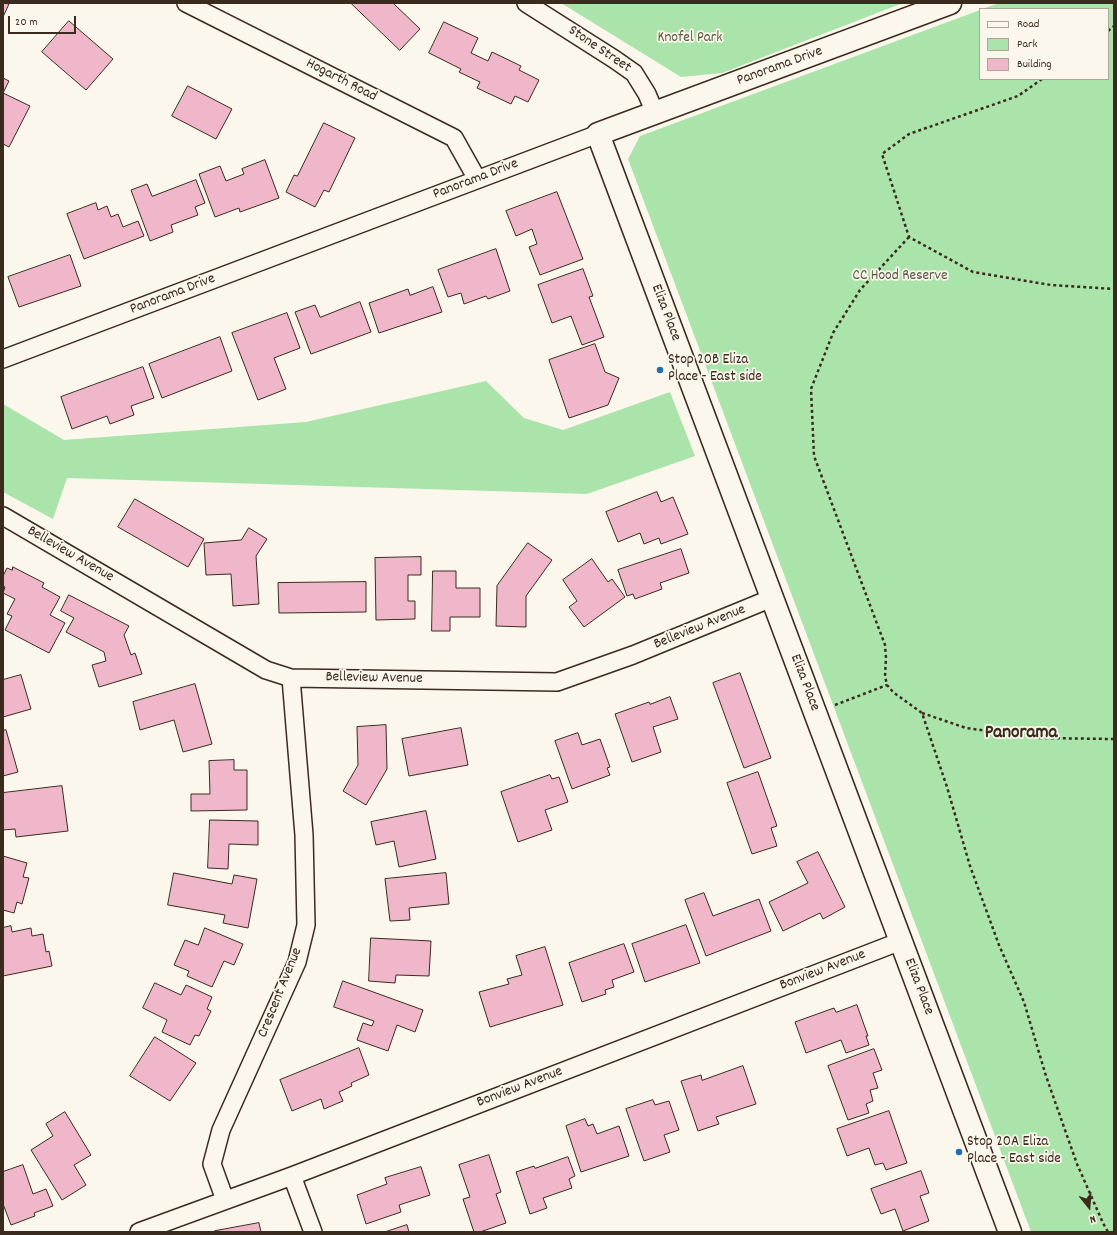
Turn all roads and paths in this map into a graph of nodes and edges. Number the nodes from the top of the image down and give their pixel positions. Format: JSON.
{"nodes":[{"id":1,"x":186,"y":3,"type":"edge"},
{"id":2,"x":526,"y":3,"type":"edge"},
{"id":3,"x":950,"y":3,"type":"edge"},
{"id":4,"x":1041,"y":80,"type":"edge"},
{"id":5,"x":655,"y":113,"type":"junction"},
{"id":6,"x":598,"y":134,"type":"junction"},
{"id":7,"x":477,"y":179,"type":"junction"},
{"id":8,"x":910,"y":237,"type":"junction"},
{"id":9,"x":1114,"y":289,"type":"edge"},
{"id":10,"x":3,"y":359,"type":"edge"},
{"id":11,"x":3,"y":516,"type":"edge"},
{"id":12,"x":772,"y":598,"type":"junction"},
{"id":13,"x":291,"y":678,"type":"junction"},
{"id":14,"x":887,"y":685,"type":"junction"},
{"id":15,"x":815,"y":713,"type":"junction"},
{"id":16,"x":922,"y":713,"type":"junction"},
{"id":17,"x":1114,"y":739,"type":"edge"},
{"id":18,"x":901,"y":941,"type":"junction"},
{"id":19,"x":292,"y":1176,"type":"junction"},
{"id":20,"x":225,"y":1200,"type":"junction"},
{"id":21,"x":139,"y":1232,"type":"edge"},
{"id":22,"x":313,"y":1232,"type":"edge"},
{"id":23,"x":1010,"y":1232,"type":"edge"},
{"id":24,"x":1108,"y":1232,"type":"edge"}],
"edges":[{"from":1,"to":7,"type":"street","name":"Hogarth Road"},
{"from":2,"to":5,"type":"street","name":"Stone Street"},
{"from":3,"to":5,"type":"street","name":"Panorama Drive"},
{"from":4,"to":8,"type":"path"},
{"from":5,"to":6,"type":"street","name":"Panorama Drive"},
{"from":6,"to":7,"type":"street","name":"Panorama Drive"},
{"from":6,"to":12,"type":"street","name":"Eliza Place"},
{"from":7,"to":10,"type":"street","name":"Panorama Drive"},
{"from":8,"to":9,"type":"path"},
{"from":8,"to":14,"type":"path"},
{"from":11,"to":13,"type":"street","name":"Belleview Avenue"},
{"from":12,"to":13,"type":"street","name":"Belleview Avenue"},
{"from":12,"to":15,"type":"street","name":"Eliza Place"},
{"from":13,"to":20,"type":"street","name":"Crescent Avenue"},
{"from":14,"to":15,"type":"path"},
{"from":14,"to":16,"type":"path"},
{"from":15,"to":18,"type":"street","name":"Eliza Place"},
{"from":16,"to":17,"type":"path"},
{"from":16,"to":24,"type":"path"},
{"from":18,"to":19,"type":"street","name":"Bonview Avenue"},
{"from":18,"to":23,"type":"street","name":"Eliza Place"},
{"from":19,"to":20,"type":"street","name":"Bonview Avenue"},
{"from":19,"to":22,"type":"street"},
{"from":20,"to":21,"type":"street","name":"Bonview Avenue"}]}
